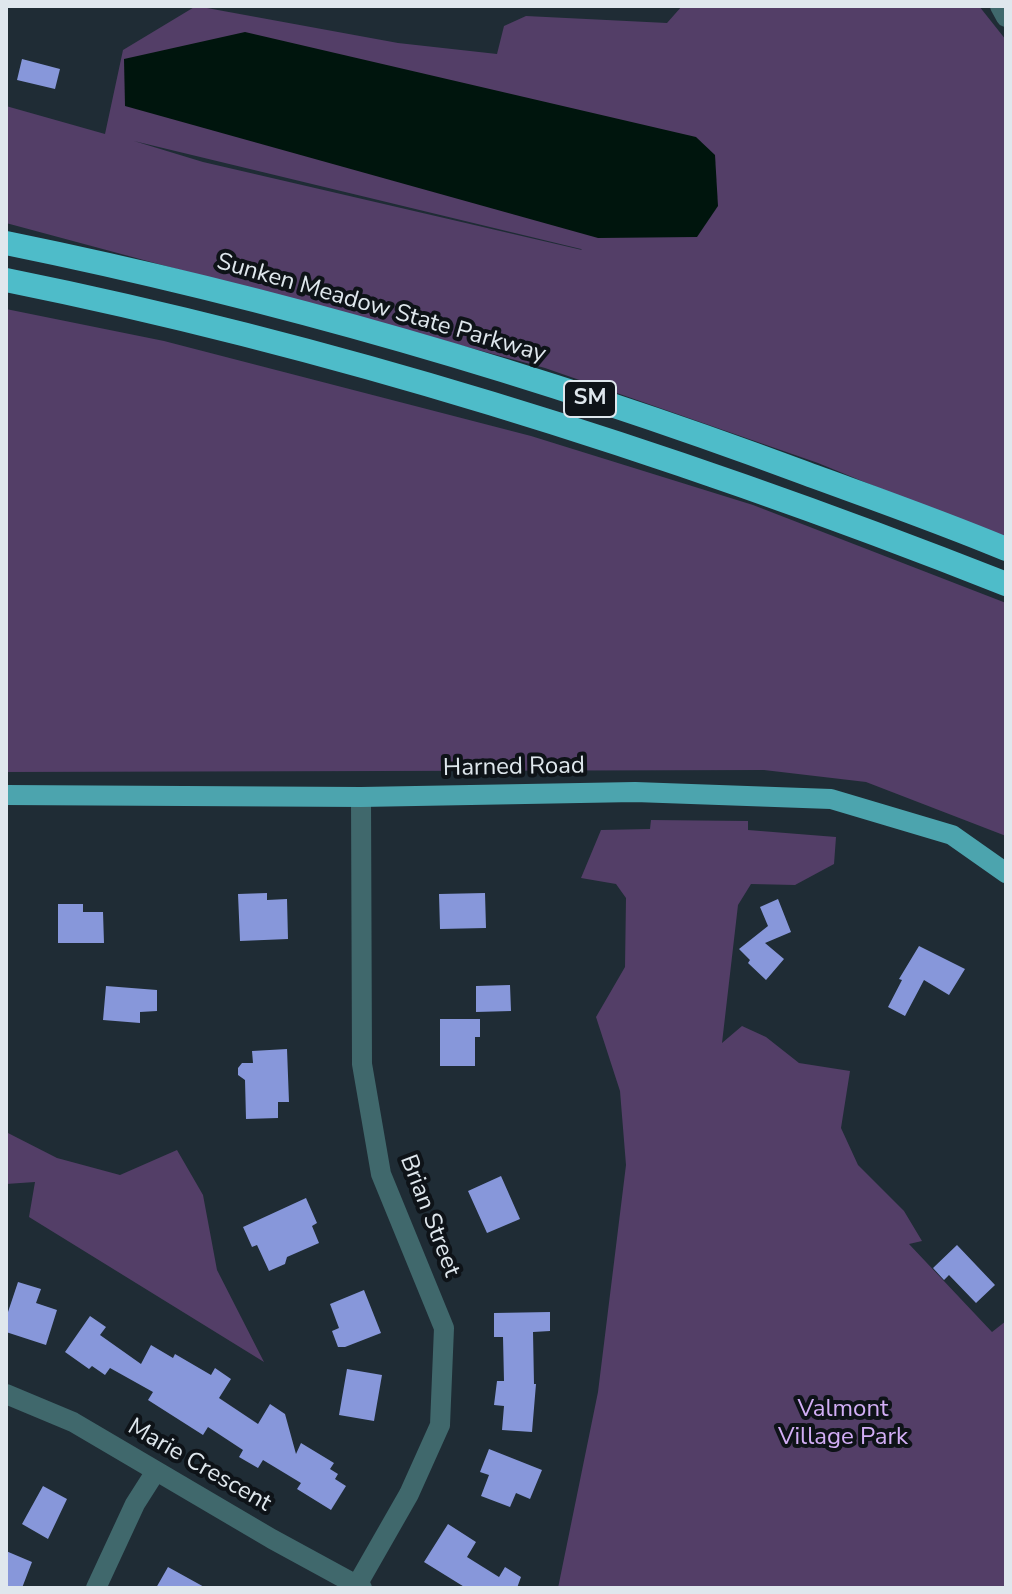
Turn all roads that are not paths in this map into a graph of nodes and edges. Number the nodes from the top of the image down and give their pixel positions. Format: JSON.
{"nodes":[{"id":1,"x":1000,"y":6,"type":"edge"},
{"id":2,"x":1006,"y":17,"type":"edge"},
{"id":3,"x":13,"y":243,"type":"edge"},
{"id":4,"x":9,"y":281,"type":"edge"},
{"id":5,"x":1006,"y":549,"type":"edge"},
{"id":6,"x":1006,"y":584,"type":"edge"},
{"id":7,"x":6,"y":795,"type":"edge"},
{"id":8,"x":361,"y":797,"type":"junction"},
{"id":9,"x":1006,"y":873,"type":"edge"},
{"id":10,"x":6,"y":1394,"type":"edge"},
{"id":11,"x":156,"y":1471,"type":"junction"},
{"id":12,"x":360,"y":1586,"type":"edge"},
{"id":13,"x":96,"y":1588,"type":"edge"}],
"edges":[{"from":1,"to":2,"type":"street"},
{"from":3,"to":5,"type":"highway","name":"Sunken Meadow State Parkway","number":"SM"},
{"from":4,"to":6,"type":"highway","number":"SM"},
{"from":7,"to":8,"type":"main road","name":"Harned Road"},
{"from":8,"to":9,"type":"main road","name":"Harned Road"},
{"from":8,"to":12,"type":"street","name":"Brian Street"},
{"from":10,"to":11,"type":"street","name":"Marie Crescent"},
{"from":11,"to":12,"type":"street","name":"Marie Crescent"},
{"from":11,"to":13,"type":"street"}]}
